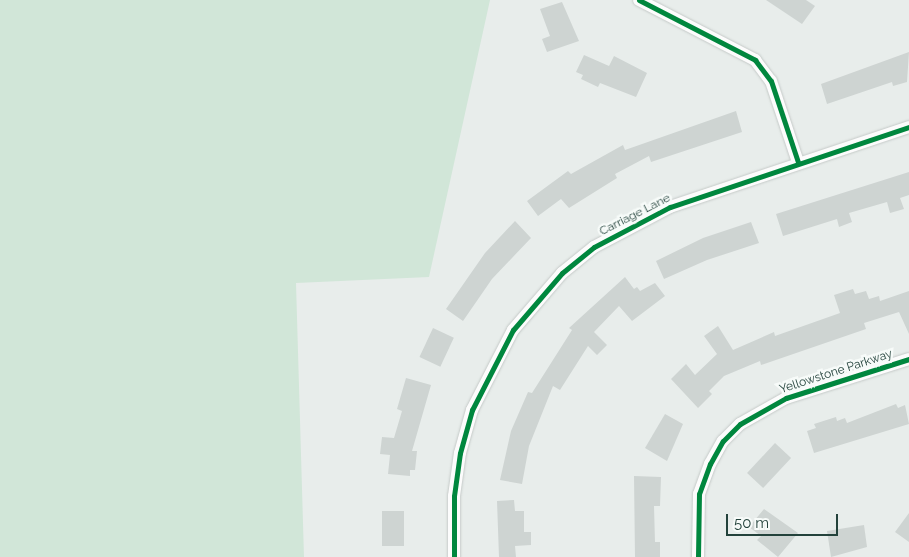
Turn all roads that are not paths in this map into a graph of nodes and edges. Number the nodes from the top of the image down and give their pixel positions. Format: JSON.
{"nodes":[{"id":1,"x":639,"y":0,"type":"edge"},
{"id":2,"x":909,"y":127,"type":"edge"},
{"id":3,"x":798,"y":162,"type":"junction"},
{"id":4,"x":909,"y":359,"type":"edge"},
{"id":5,"x":454,"y":557,"type":"edge"},
{"id":6,"x":698,"y":557,"type":"edge"}],
"edges":[{"from":1,"to":3,"type":"street"},
{"from":2,"to":3,"type":"street","name":"Carriage Lane"},
{"from":3,"to":5,"type":"street","name":"Carriage Lane"},
{"from":4,"to":6,"type":"street","name":"Yellowstone Parkway"}]}
